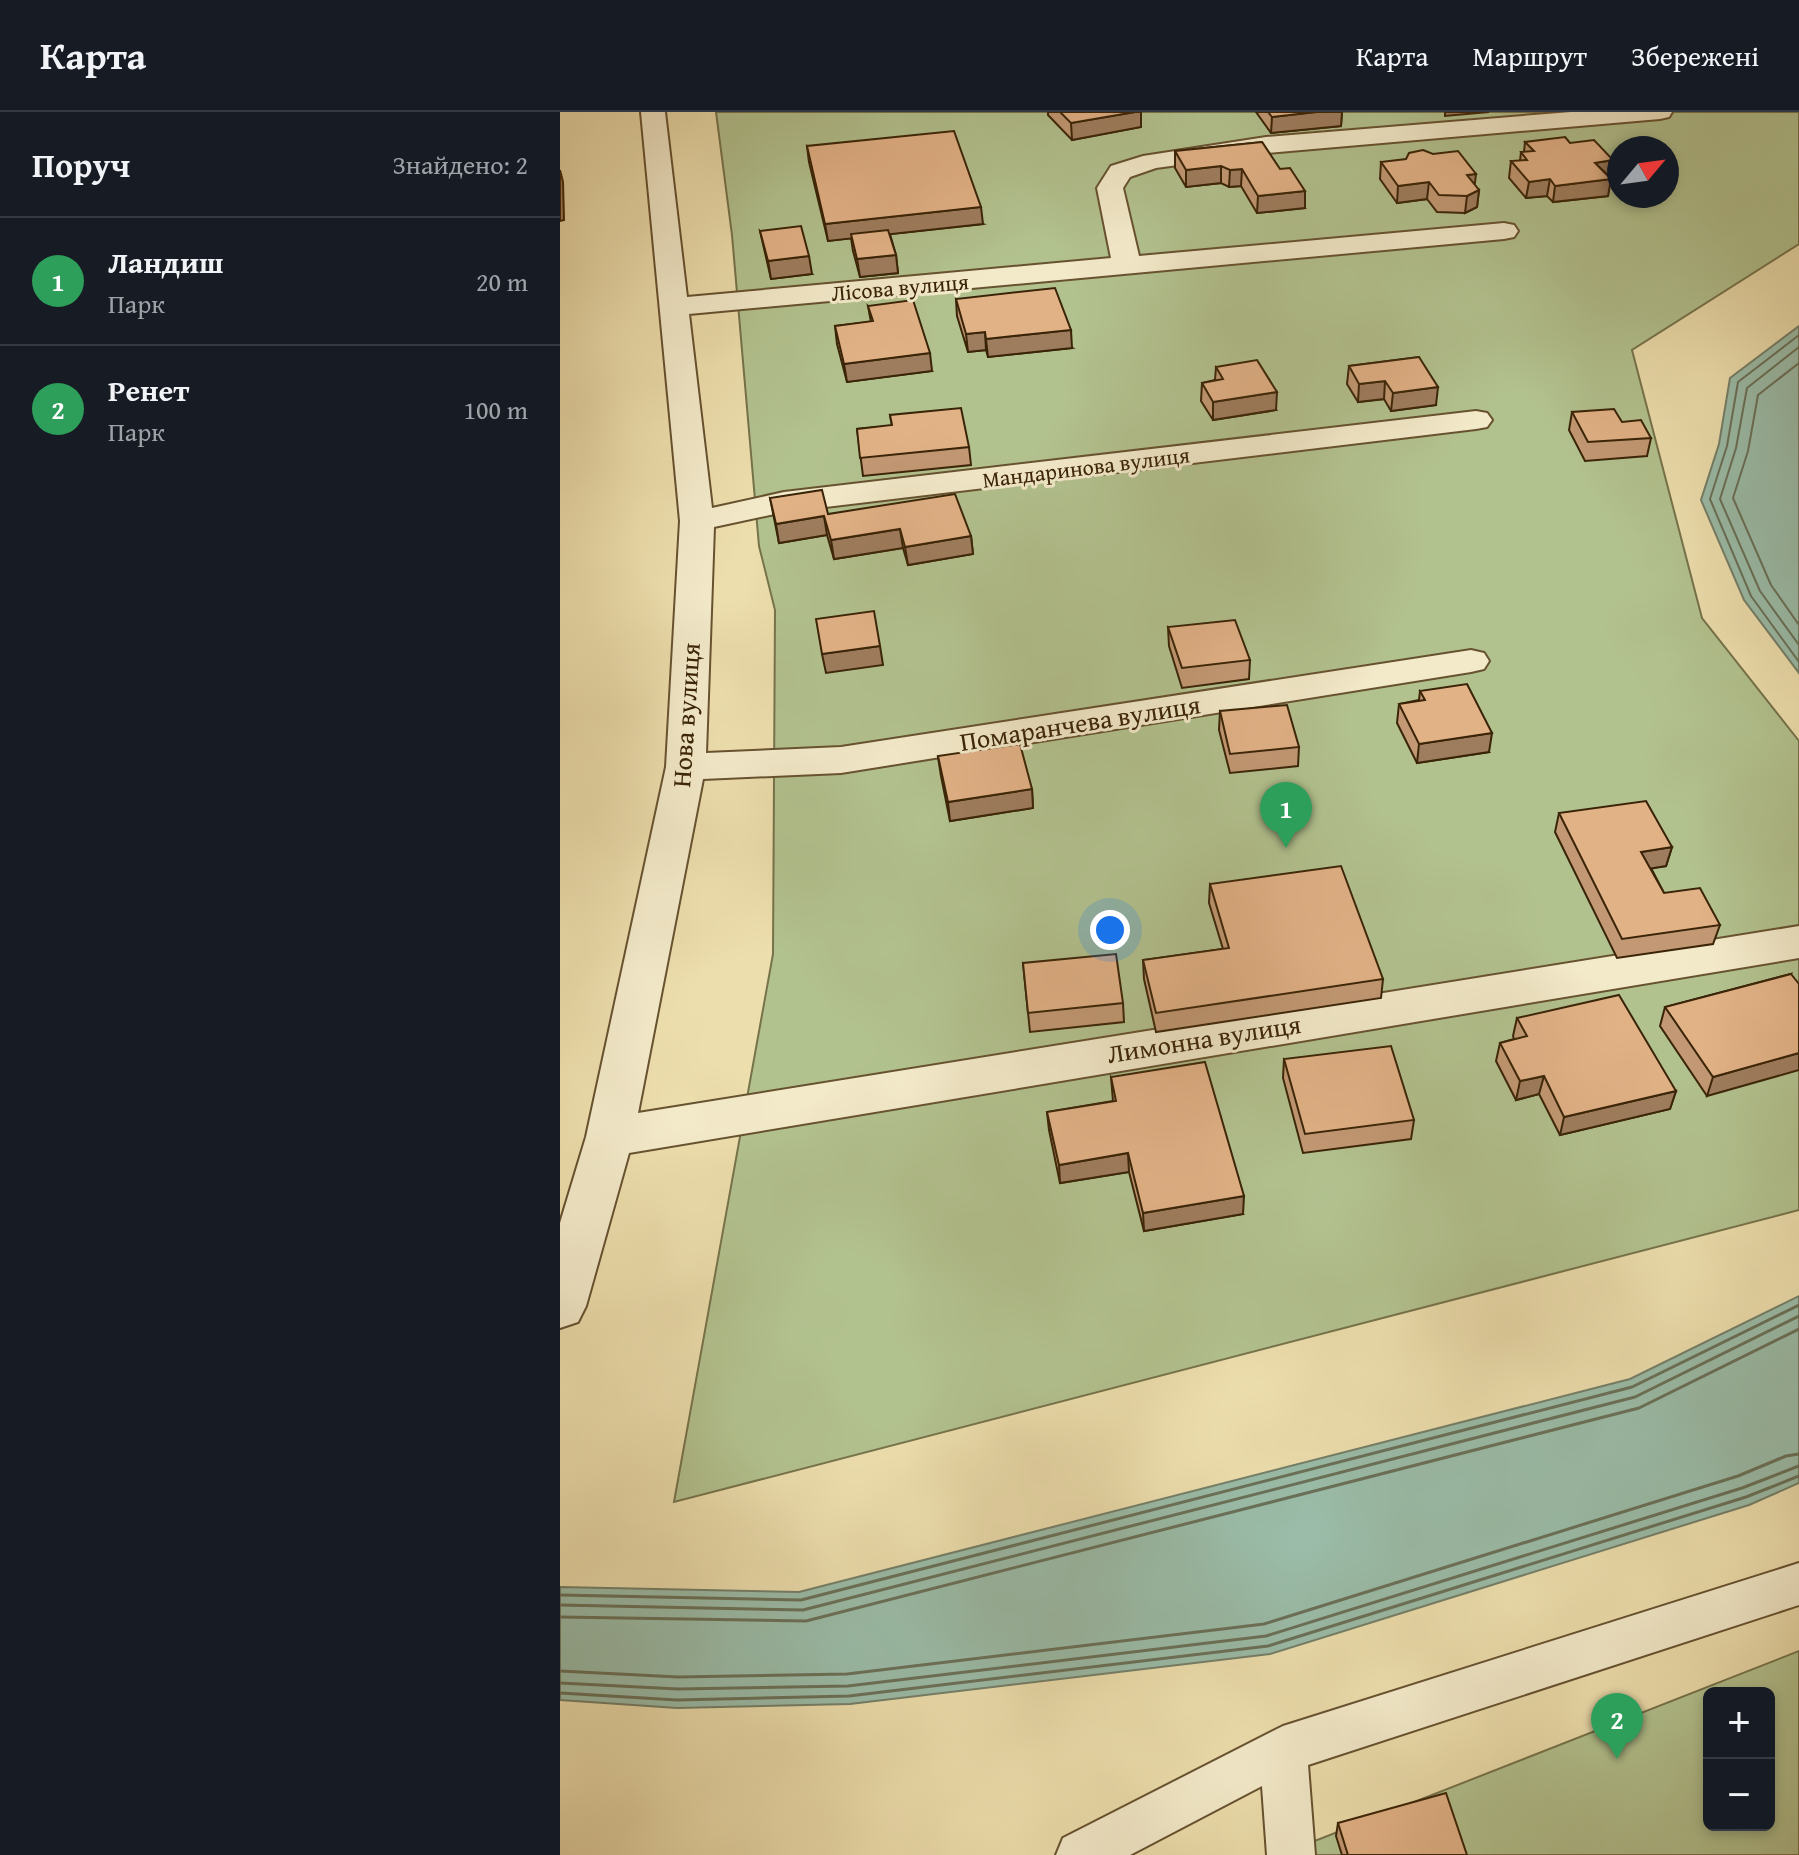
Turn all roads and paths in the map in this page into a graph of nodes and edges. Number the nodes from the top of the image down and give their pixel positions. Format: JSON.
{"nodes":[{"id":1,"x":653,"y":112,"type":"edge"},
{"id":2,"x":1660,"y":112,"type":"edge"},
{"id":3,"x":1504,"y":231,"type":"dead end"},
{"id":4,"x":1127,"y":266,"type":"junction"},
{"id":5,"x":673,"y":307,"type":"junction"},
{"id":6,"x":1476,"y":420,"type":"dead end"},
{"id":7,"x":697,"y":521,"type":"junction"},
{"id":8,"x":1471,"y":661,"type":"dead end"},
{"id":9,"x":686,"y":767,"type":"junction"},
{"id":10,"x":1799,"y":942,"type":"edge"},
{"id":11,"x":610,"y":1137,"type":"junction"},
{"id":12,"x":560,"y":1306,"type":"edge"},
{"id":13,"x":1799,"y":1584,"type":"edge"},
{"id":14,"x":1283,"y":1750,"type":"junction"},
{"id":15,"x":1080,"y":1855,"type":"edge"},
{"id":16,"x":1291,"y":1855,"type":"edge"}],
"edges":[{"from":1,"to":5,"type":"street","name":"Нова вулиця"},
{"from":2,"to":4,"type":"street"},
{"from":3,"to":4,"type":"street","name":"Лісова вулиця"},
{"from":4,"to":5,"type":"street","name":"Лісова вулиця"},
{"from":5,"to":7,"type":"street","name":"Нова вулиця"},
{"from":6,"to":7,"type":"street","name":"Мандаринова вулиця"},
{"from":7,"to":9,"type":"street","name":"Нова вулиця"},
{"from":8,"to":9,"type":"street","name":"Помаранчева вулиця"},
{"from":9,"to":11,"type":"street","name":"Нова вулиця"},
{"from":10,"to":11,"type":"street","name":"Лимонна вулиця"},
{"from":11,"to":12,"type":"street","name":"Нова вулиця"},
{"from":13,"to":14,"type":"lane"},
{"from":14,"to":15,"type":"lane"},
{"from":14,"to":16,"type":"lane"}]}
